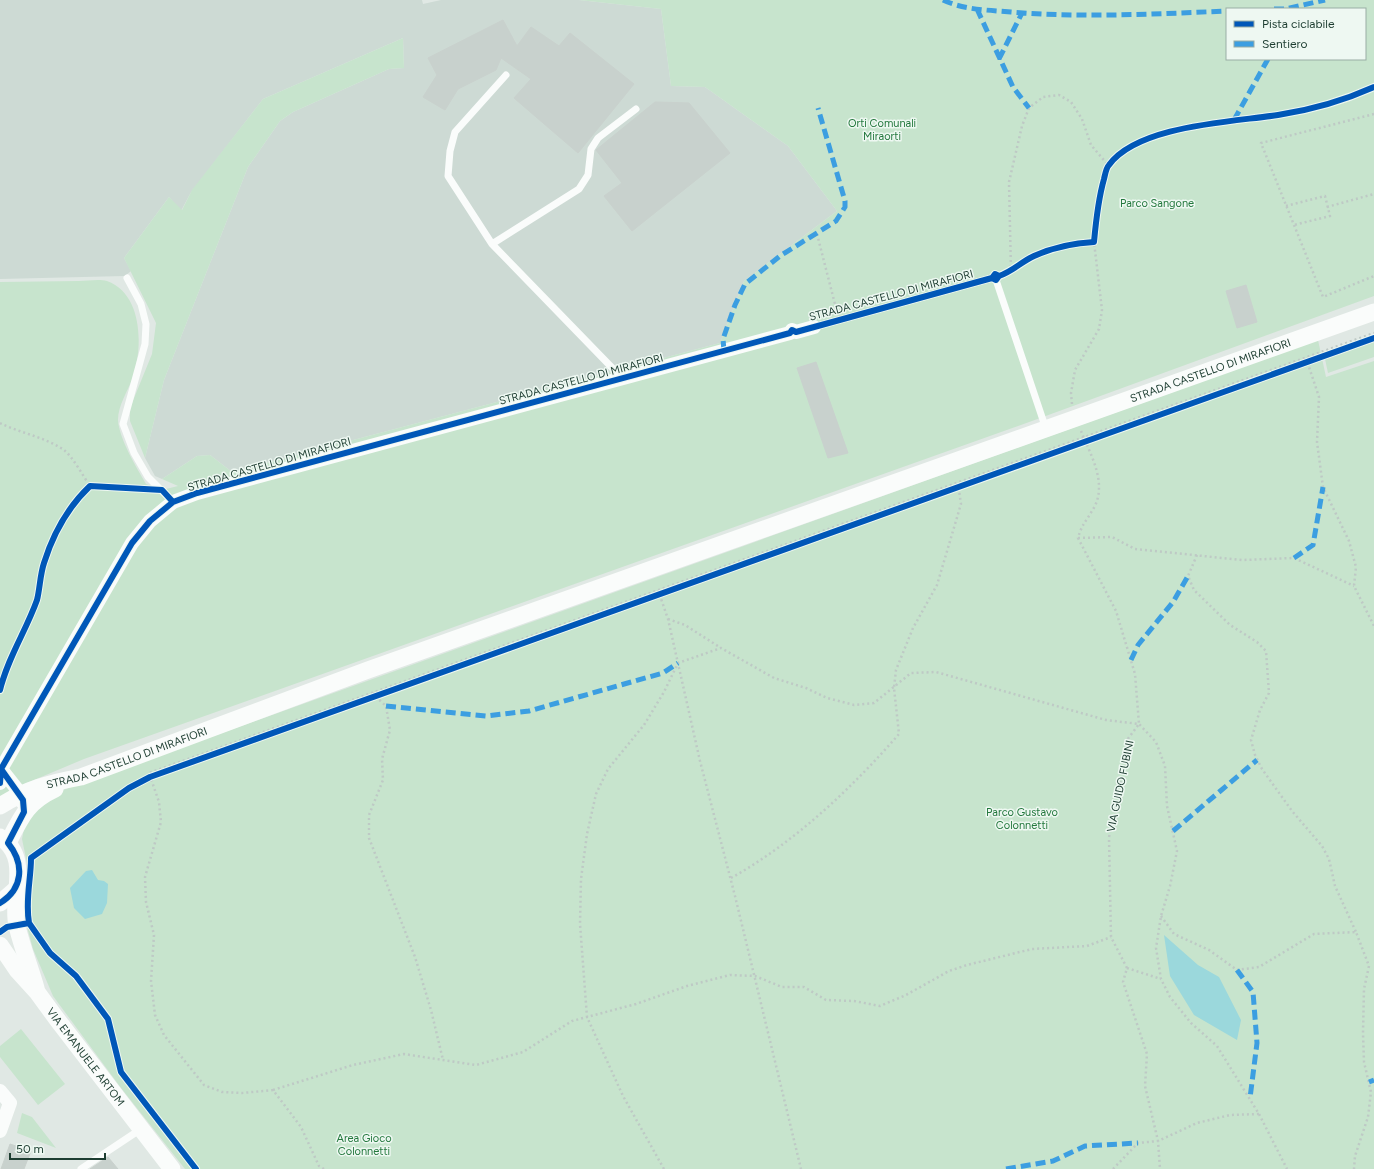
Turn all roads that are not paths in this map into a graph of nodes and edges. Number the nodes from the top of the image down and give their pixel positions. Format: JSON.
{"nodes":[{"id":1,"x":506,"y":75,"type":"dead end"},
{"id":2,"x":636,"y":109,"type":"dead end"},
{"id":3,"x":492,"y":244,"type":"junction"},
{"id":4,"x":127,"y":278,"type":"dead end"},
{"id":5,"x":1374,"y":312,"type":"edge"},
{"id":6,"x":814,"y":327,"type":"joint"},
{"id":7,"x":622,"y":378,"type":"junction"},
{"id":8,"x":1046,"y":429,"type":"junction"},
{"id":9,"x":173,"y":502,"type":"junction"},
{"id":10,"x":1,"y":776,"type":"edge"},
{"id":11,"x":81,"y":777,"type":"junction"},
{"id":12,"x":20,"y":794,"type":"junction"},
{"id":13,"x":0,"y":806,"type":"edge"},
{"id":14,"x":24,"y":812,"type":"junction"},
{"id":15,"x":4,"y":840,"type":"edge"},
{"id":16,"x":15,"y":890,"type":"junction"},
{"id":17,"x":0,"y":903,"type":"edge"},
{"id":18,"x":0,"y":945,"type":"edge"},
{"id":19,"x":37,"y":992,"type":"junction"},
{"id":20,"x":0,"y":1091,"type":"edge"},
{"id":21,"x":141,"y":1129,"type":"junction"},
{"id":22,"x":0,"y":1131,"type":"edge"},
{"id":23,"x":81,"y":1169,"type":"edge"},
{"id":24,"x":172,"y":1169,"type":"edge"}],
"edges":[{"from":1,"to":3,"type":"lane"},
{"from":2,"to":3,"type":"lane"},
{"from":3,"to":7,"type":"lane"},
{"from":4,"to":9,"type":"lane"},
{"from":5,"to":8,"type":"street","name":"STRADA CASTELLO DI MIRAFIORI"},
{"from":6,"to":7,"type":"street","name":"STRADA CASTELLO DI MIRAFIORI"},
{"from":6,"to":8,"type":"lane","name":"STRADA CASTELLO DI MIRAFIORI"},
{"from":7,"to":9,"type":"street","name":"STRADA CASTELLO DI MIRAFIORI"},
{"from":8,"to":11,"type":"street","name":"STRADA CASTELLO DI MIRAFIORI"},
{"from":9,"to":10,"type":"street","name":"STRADA CASTELLO DI MIRAFIORI"},
{"from":10,"to":12,"type":"street","name":"STRADA CASTELLO DI MIRAFIORI"},
{"from":11,"to":12,"type":"street","name":"STRADA CASTELLO DI MIRAFIORI"},
{"from":11,"to":14,"type":"street"},
{"from":12,"to":13,"type":"street","name":"STRADA CASTELLO DI MIRAFIORI"},
{"from":12,"to":14,"type":"street","name":"STRADA CASTELLO DI MIRAFIORI"},
{"from":14,"to":15,"type":"street"},
{"from":15,"to":16,"type":"street"},
{"from":16,"to":17,"type":"street"},
{"from":16,"to":19,"type":"street"},
{"from":18,"to":19,"type":"street","name":"VIA EMANUELE ARTOM"},
{"from":19,"to":21,"type":"street","name":"VIA EMANUELE ARTOM"},
{"from":20,"to":22,"type":"street"},
{"from":21,"to":23,"type":"lane"},
{"from":21,"to":24,"type":"street","name":"VIA EMANUELE ARTOM"}]}
